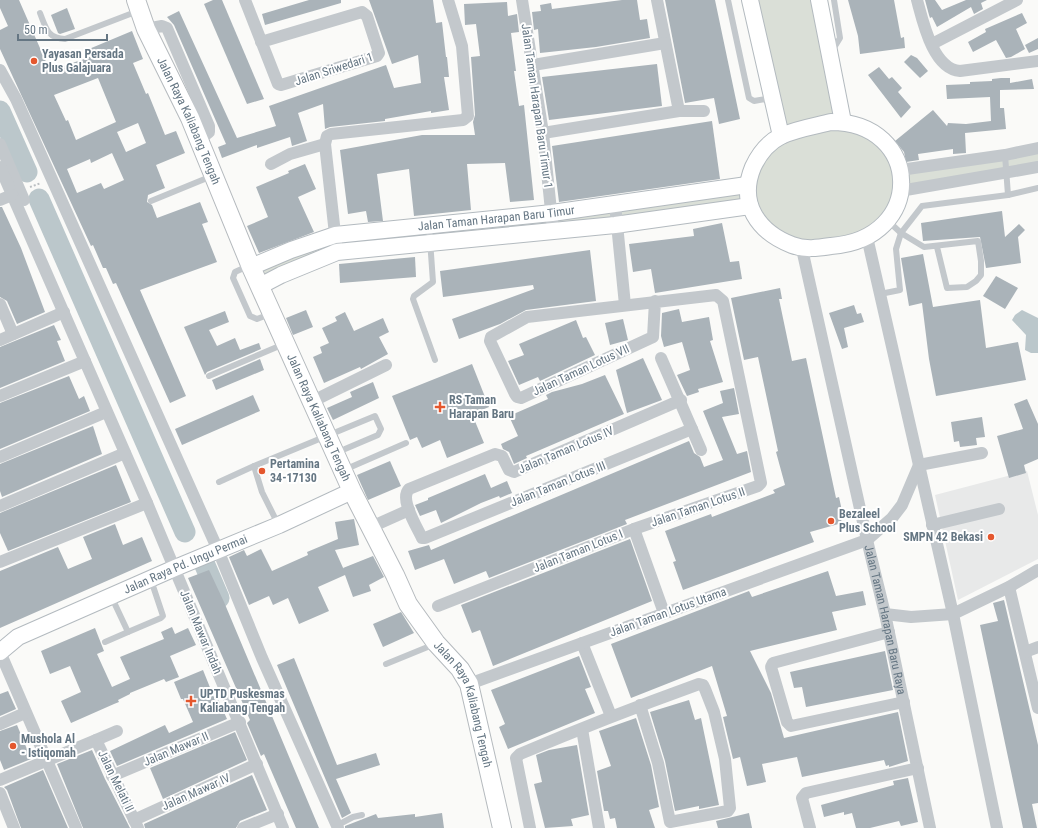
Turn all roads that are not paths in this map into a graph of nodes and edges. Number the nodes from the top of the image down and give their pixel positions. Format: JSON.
{"nodes":[{"id":1,"x":244,"y":0,"type":"edge"},
{"id":2,"x":448,"y":0,"type":"edge"},
{"id":3,"x":522,"y":0,"type":"edge"},
{"id":4,"x":657,"y":0,"type":"edge"},
{"id":5,"x":728,"y":0,"type":"edge"},
{"id":6,"x":750,"y":0,"type":"edge"},
{"id":7,"x":819,"y":0,"type":"edge"},
{"id":8,"x":834,"y":0,"type":"edge"},
{"id":9,"x":917,"y":0,"type":"edge"},
{"id":10,"x":1017,"y":0,"type":"edge"},
{"id":11,"x":138,"y":5,"type":"edge"},
{"id":12,"x":40,"y":13,"type":"dead end"},
{"id":13,"x":261,"y":42,"type":"junction"},
{"id":14,"x":665,"y":43,"type":"junction"},
{"id":15,"x":932,"y":44,"type":"junction"},
{"id":16,"x":830,"y":53,"type":"junction"},
{"id":17,"x":1038,"y":61,"type":"edge"},
{"id":18,"x":533,"y":65,"type":"junction"},
{"id":19,"x":0,"y":70,"type":"edge"},
{"id":20,"x":772,"y":98,"type":"junction"},
{"id":21,"x":704,"y":111,"type":"dead end"},
{"id":22,"x":680,"y":112,"type":"junction"},
{"id":23,"x":843,"y":122,"type":"junction"},
{"id":24,"x":543,"y":133,"type":"junction"},
{"id":25,"x":781,"y":136,"type":"junction"},
{"id":26,"x":0,"y":144,"type":"edge"},
{"id":27,"x":325,"y":144,"type":"junction"},
{"id":28,"x":1038,"y":148,"type":"edge"},
{"id":29,"x":1005,"y":155,"type":"junction"},
{"id":30,"x":271,"y":164,"type":"dead end"},
{"id":31,"x":0,"y":167,"type":"edge"},
{"id":32,"x":1038,"y":167,"type":"edge"},
{"id":33,"x":900,"y":170,"type":"junction"},
{"id":34,"x":1006,"y":174,"type":"junction"},
{"id":35,"x":214,"y":176,"type":"junction"},
{"id":36,"x":747,"y":185,"type":"junction"},
{"id":37,"x":1038,"y":188,"type":"edge"},
{"id":38,"x":900,"y":191,"type":"junction"},
{"id":39,"x":12,"y":194,"type":"junction"},
{"id":40,"x":1008,"y":195,"type":"junction"},
{"id":41,"x":0,"y":200,"type":"edge"},
{"id":42,"x":151,"y":201,"type":"dead end"},
{"id":43,"x":615,"y":204,"type":"junction"},
{"id":44,"x":750,"y":206,"type":"junction"},
{"id":45,"x":552,"y":213,"type":"junction"},
{"id":46,"x":888,"y":221,"type":"junction"},
{"id":47,"x":429,"y":225,"type":"junction"},
{"id":48,"x":616,"y":225,"type":"junction"},
{"id":49,"x":553,"y":230,"type":"junction"},
{"id":50,"x":901,"y":233,"type":"junction"},
{"id":51,"x":335,"y":235,"type":"junction"},
{"id":52,"x":867,"y":237,"type":"junction"},
{"id":53,"x":430,"y":242,"type":"junction"},
{"id":54,"x":937,"y":247,"type":"junction"},
{"id":55,"x":802,"y":249,"type":"junction"},
{"id":56,"x":337,"y":252,"type":"junction"},
{"id":57,"x":250,"y":266,"type":"junction"},
{"id":58,"x":260,"y":286,"type":"junction"},
{"id":59,"x":880,"y":294,"type":"junction"},
{"id":60,"x":655,"y":301,"type":"junction"},
{"id":61,"x":0,"y":304,"type":"edge"},
{"id":62,"x":625,"y":304,"type":"junction"},
{"id":63,"x":64,"y":312,"type":"junction"},
{"id":64,"x":272,"y":313,"type":"junction"},
{"id":65,"x":13,"y":334,"type":"junction"},
{"id":66,"x":0,"y":340,"type":"edge"},
{"id":67,"x":286,"y":343,"type":"junction"},
{"id":68,"x":661,"y":358,"type":"dead end"},
{"id":69,"x":436,"y":360,"type":"dead end"},
{"id":70,"x":85,"y":361,"type":"junction"},
{"id":71,"x":386,"y":365,"type":"dead end"},
{"id":72,"x":209,"y":376,"type":"dead end"},
{"id":73,"x":0,"y":396,"type":"edge"},
{"id":74,"x":681,"y":400,"type":"junction"},
{"id":75,"x":311,"y":402,"type":"junction"},
{"id":76,"x":106,"y":412,"type":"junction"},
{"id":77,"x":692,"y":429,"type":"junction"},
{"id":78,"x":327,"y":436,"type":"junction"},
{"id":79,"x":406,"y":443,"type":"dead end"},
{"id":80,"x":345,"y":449,"type":"dead end"},
{"id":81,"x":701,"y":450,"type":"dead end"},
{"id":82,"x":125,"y":453,"type":"junction"},
{"id":83,"x":982,"y":453,"type":"dead end"},
{"id":84,"x":0,"y":457,"type":"edge"},
{"id":85,"x":919,"y":465,"type":"junction"},
{"id":86,"x":254,"y":466,"type":"junction"},
{"id":87,"x":343,"y":471,"type":"junction"},
{"id":88,"x":220,"y":482,"type":"dead end"},
{"id":89,"x":761,"y":483,"type":"joint"},
{"id":90,"x":352,"y":491,"type":"junction"},
{"id":91,"x":147,"y":503,"type":"junction"},
{"id":92,"x":0,"y":506,"type":"edge"},
{"id":93,"x":999,"y":509,"type":"dead end"},
{"id":94,"x":409,"y":510,"type":"junction"},
{"id":95,"x":932,"y":525,"type":"junction"},
{"id":96,"x":279,"y":526,"type":"junction"},
{"id":97,"x":371,"y":527,"type":"junction"},
{"id":98,"x":634,"y":529,"type":"junction"},
{"id":99,"x":866,"y":540,"type":"junction"},
{"id":100,"x":215,"y":551,"type":"junction"},
{"id":101,"x":1,"y":558,"type":"edge"},
{"id":102,"x":181,"y":566,"type":"junction"},
{"id":103,"x":1038,"y":570,"type":"edge"},
{"id":104,"x":150,"y":579,"type":"junction"},
{"id":105,"x":1009,"y":587,"type":"junction"},
{"id":106,"x":111,"y":596,"type":"junction"},
{"id":107,"x":438,"y":606,"type":"dead end"},
{"id":108,"x":664,"y":614,"type":"junction"},
{"id":109,"x":885,"y":614,"type":"junction"},
{"id":110,"x":953,"y":614,"type":"junction"},
{"id":111,"x":128,"y":632,"type":"junction"},
{"id":112,"x":889,"y":632,"type":"junction"},
{"id":113,"x":18,"y":637,"type":"junction"},
{"id":114,"x":0,"y":638,"type":"edge"},
{"id":115,"x":105,"y":642,"type":"dead end"},
{"id":116,"x":436,"y":643,"type":"junction"},
{"id":117,"x":582,"y":643,"type":"junction"},
{"id":118,"x":1038,"y":646,"type":"edge"},
{"id":119,"x":0,"y":652,"type":"edge"},
{"id":120,"x":1024,"y":652,"type":"junction"},
{"id":121,"x":386,"y":664,"type":"dead end"},
{"id":122,"x":469,"y":684,"type":"junction"},
{"id":123,"x":904,"y":702,"type":"junction"},
{"id":124,"x":640,"y":705,"type":"junction"},
{"id":125,"x":1038,"y":708,"type":"edge"},
{"id":126,"x":25,"y":713,"type":"junction"},
{"id":127,"x":611,"y":716,"type":"junction"},
{"id":128,"x":240,"y":722,"type":"junction"},
{"id":129,"x":0,"y":724,"type":"edge"},
{"id":130,"x":582,"y":729,"type":"junction"},
{"id":131,"x":117,"y":731,"type":"dead end"},
{"id":132,"x":96,"y":740,"type":"junction"},
{"id":133,"x":46,"y":760,"type":"junction"},
{"id":134,"x":257,"y":764,"type":"junction"},
{"id":135,"x":918,"y":768,"type":"junction"},
{"id":136,"x":112,"y":776,"type":"junction"},
{"id":137,"x":0,"y":780,"type":"edge"},
{"id":138,"x":0,"y":793,"type":"edge"},
{"id":139,"x":278,"y":814,"type":"junction"},
{"id":140,"x":362,"y":815,"type":"dead end"},
{"id":141,"x":136,"y":824,"type":"edge"},
{"id":142,"x":11,"y":827,"type":"edge"},
{"id":143,"x":337,"y":827,"type":"edge"},
{"id":144,"x":76,"y":828,"type":"edge"},
{"id":145,"x":244,"y":828,"type":"edge"},
{"id":146,"x":284,"y":828,"type":"edge"},
{"id":147,"x":502,"y":828,"type":"edge"},
{"id":148,"x":530,"y":828,"type":"edge"},
{"id":149,"x":599,"y":828,"type":"edge"},
{"id":150,"x":810,"y":828,"type":"edge"},
{"id":151,"x":930,"y":828,"type":"edge"},
{"id":152,"x":997,"y":828,"type":"edge"}],
"edges":[{"from":1,"to":13,"type":"street","name":"Jalan Sriwedari 1"},
{"from":2,"to":27,"type":"street"},
{"from":3,"to":18,"type":"street","name":"Jalan Taman Harapan Baru Timur 1"},
{"from":4,"to":14,"type":"street"},
{"from":5,"to":20,"type":"lane"},
{"from":6,"to":20,"type":"street"},
{"from":7,"to":16,"type":"street"},
{"from":8,"to":16,"type":"lane"},
{"from":9,"to":15,"type":"street"},
{"from":10,"to":15,"type":"street"},
{"from":11,"to":12,"type":"lane"},
{"from":11,"to":35,"type":"main road","name":"Jalan Raya Kaliabang Tengah"},
{"from":13,"to":13,"type":"street","name":"Jalan Sriwedari 1"},
{"from":14,"to":18,"type":"street"},
{"from":14,"to":22,"type":"street"},
{"from":15,"to":17,"type":"street"},
{"from":16,"to":23,"type":"street"},
{"from":18,"to":24,"type":"street","name":"Jalan Taman Harapan Baru Timur 1"},
{"from":19,"to":100,"type":"street"},
{"from":20,"to":25,"type":"street"},
{"from":21,"to":22,"type":"street"},
{"from":22,"to":24,"type":"street"},
{"from":23,"to":25,"type":"street"},
{"from":23,"to":33,"type":"street"},
{"from":24,"to":45,"type":"street","name":"Jalan Taman Harapan Baru Timur 1"},
{"from":25,"to":36,"type":"street"},
{"from":26,"to":102,"type":"street"},
{"from":27,"to":30,"type":"street"},
{"from":27,"to":51,"type":"street"},
{"from":28,"to":29,"type":"street"},
{"from":29,"to":33,"type":"street"},
{"from":29,"to":34,"type":"lane"},
{"from":31,"to":39,"type":"street"},
{"from":32,"to":34,"type":"street"},
{"from":33,"to":38,"type":"street"},
{"from":34,"to":38,"type":"street"},
{"from":34,"to":40,"type":"lane"},
{"from":35,"to":42,"type":"lane"},
{"from":35,"to":57,"type":"main road","name":"Jalan Raya Kaliabang Tengah"},
{"from":36,"to":43,"type":"street","name":"Jalan Taman Harapan Baru Timur"},
{"from":36,"to":44,"type":"street"},
{"from":37,"to":40,"type":"lane"},
{"from":38,"to":46,"type":"street"},
{"from":39,"to":41,"type":"street"},
{"from":39,"to":63,"type":"street"},
{"from":40,"to":50,"type":"lane"},
{"from":43,"to":45,"type":"street","name":"Jalan Taman Harapan Baru Timur"},
{"from":43,"to":48,"type":"street"},
{"from":44,"to":48,"type":"street","name":"Jalan Taman Harapan Baru Timur"},
{"from":44,"to":55,"type":"street"},
{"from":45,"to":47,"type":"street","name":"Jalan Taman Harapan Baru Timur"},
{"from":45,"to":49,"type":"street","name":"Jalan Taman Harapan Baru Timur 1"},
{"from":46,"to":50,"type":"lane"},
{"from":46,"to":52,"type":"street"},
{"from":47,"to":51,"type":"street","name":"Jalan Taman Harapan Baru Timur"},
{"from":47,"to":53,"type":"lane"},
{"from":48,"to":49,"type":"street","name":"Jalan Taman Harapan Baru Timur"},
{"from":48,"to":62,"type":"street"},
{"from":49,"to":53,"type":"street","name":"Jalan Taman Harapan Baru Timur"},
{"from":50,"to":54,"type":"lane"},
{"from":50,"to":59,"type":"lane"},
{"from":51,"to":56,"type":"street"},
{"from":51,"to":57,"type":"street","name":"Jalan Taman Harapan Baru Timur"},
{"from":52,"to":55,"type":"street"},
{"from":52,"to":59,"type":"street"},
{"from":53,"to":56,"type":"street","name":"Jalan Taman Harapan Baru Timur"},
{"from":53,"to":69,"type":"lane"},
{"from":54,"to":54,"type":"lane"},
{"from":55,"to":99,"type":"street","name":"Jalan Taman Harapan Baru Raya"},
{"from":56,"to":58,"type":"street","name":"Jalan Taman Harapan Baru Timur"},
{"from":57,"to":58,"type":"main road","name":"Jalan Raya Kaliabang Tengah"},
{"from":57,"to":64,"type":"lane"},
{"from":58,"to":64,"type":"main road","name":"Jalan Raya Kaliabang Tengah"},
{"from":59,"to":85,"type":"street"},
{"from":60,"to":62,"type":"street","name":"Jalan Taman Lotus VII"},
{"from":60,"to":62,"type":"street","name":"Jalan Taman Lotus VII"},
{"from":60,"to":89,"type":"street","name":"Jalan Taman Lotus VII"},
{"from":61,"to":65,"type":"street"},
{"from":63,"to":65,"type":"street"},
{"from":63,"to":70,"type":"street"},
{"from":64,"to":67,"type":"main road","name":"Jalan Raya Kaliabang Tengah"},
{"from":65,"to":66,"type":"street"},
{"from":67,"to":72,"type":"lane"},
{"from":67,"to":75,"type":"main road","name":"Jalan Raya Kaliabang Tengah"},
{"from":68,"to":74,"type":"street"},
{"from":70,"to":73,"type":"street"},
{"from":70,"to":76,"type":"street"},
{"from":71,"to":75,"type":"street"},
{"from":74,"to":77,"type":"street"},
{"from":74,"to":94,"type":"street","name":"Jalan Taman Lotus IV"},
{"from":75,"to":78,"type":"main road","name":"Jalan Raya Kaliabang Tengah"},
{"from":76,"to":82,"type":"street"},
{"from":76,"to":84,"type":"street"},
{"from":77,"to":81,"type":"street"},
{"from":77,"to":94,"type":"street","name":"Jalan Taman Lotus III"},
{"from":78,"to":80,"type":"lane"},
{"from":78,"to":86,"type":"lane"},
{"from":78,"to":87,"type":"main road","name":"Jalan Raya Kaliabang Tengah"},
{"from":79,"to":87,"type":"lane"},
{"from":82,"to":91,"type":"street"},
{"from":82,"to":92,"type":"street"},
{"from":83,"to":85,"type":"street"},
{"from":85,"to":95,"type":"street"},
{"from":85,"to":99,"type":"street"},
{"from":86,"to":88,"type":"lane"},
{"from":86,"to":96,"type":"lane"},
{"from":87,"to":90,"type":"main road","name":"Jalan Raya Kaliabang Tengah"},
{"from":89,"to":98,"type":"street","name":"Jalan Taman Lotus II"},
{"from":90,"to":96,"type":"street","name":"Jalan Raya Pd. Ungu Permai"},
{"from":90,"to":97,"type":"main road","name":"Jalan Raya Kaliabang Tengah"},
{"from":91,"to":101,"type":"street"},
{"from":91,"to":102,"type":"street"},
{"from":93,"to":95,"type":"street"},
{"from":94,"to":97,"type":"street"},
{"from":95,"to":110,"type":"street"},
{"from":96,"to":100,"type":"street","name":"Jalan Raya Pd. Ungu Permai"},
{"from":97,"to":116,"type":"main road","name":"Jalan Raya Kaliabang Tengah"},
{"from":98,"to":107,"type":"street","name":"Jalan Taman Lotus I"},
{"from":98,"to":108,"type":"street","name":"Jalan Taman Lotus I"},
{"from":99,"to":108,"type":"street","name":"Jalan Taman Lotus Utama"},
{"from":99,"to":109,"type":"street","name":"Jalan Taman Harapan Baru Raya"},
{"from":100,"to":102,"type":"street","name":"Jalan Raya Pd. Ungu Permai"},
{"from":100,"to":143,"type":"street"},
{"from":102,"to":104,"type":"street","name":"Jalan Raya Pd. Ungu Permai"},
{"from":102,"to":128,"type":"street","name":"Jalan Mawar Indah"},
{"from":103,"to":105,"type":"street"},
{"from":104,"to":106,"type":"street","name":"Jalan Raya Pd. Ungu Permai"},
{"from":104,"to":111,"type":"lane"},
{"from":105,"to":110,"type":"street"},
{"from":105,"to":120,"type":"street"},
{"from":106,"to":111,"type":"lane"},
{"from":106,"to":113,"type":"street","name":"Jalan Raya Pd. Ungu Permai"},
{"from":108,"to":117,"type":"street","name":"Jalan Taman Lotus Utama"},
{"from":109,"to":110,"type":"street"},
{"from":109,"to":112,"type":"street","name":"Jalan Taman Harapan Baru Raya"},
{"from":110,"to":152,"type":"street"},
{"from":111,"to":115,"type":"lane"},
{"from":112,"to":123,"type":"street","name":"Jalan Taman Harapan Baru Raya"},
{"from":112,"to":123,"type":"street"},
{"from":113,"to":114,"type":"street","name":"Jalan Raya Pd. Ungu Permai"},
{"from":113,"to":119,"type":"street","name":"Jalan Raya Pd. Ungu Permai"},
{"from":116,"to":121,"type":"lane"},
{"from":116,"to":122,"type":"main road","name":"Jalan Raya Kaliabang Tengah"},
{"from":117,"to":122,"type":"street","name":"Jalan Taman Lotus Utama"},
{"from":117,"to":127,"type":"street"},
{"from":118,"to":120,"type":"street"},
{"from":119,"to":126,"type":"street"},
{"from":120,"to":125,"type":"street"},
{"from":122,"to":147,"type":"main road","name":"Jalan Raya Kaliabang Tengah"},
{"from":123,"to":135,"type":"street","name":"Jalan Taman Harapan Baru Raya"},
{"from":124,"to":124,"type":"street"},
{"from":124,"to":127,"type":"street"},
{"from":126,"to":129,"type":"street"},
{"from":126,"to":133,"type":"street"},
{"from":127,"to":130,"type":"street"},
{"from":128,"to":134,"type":"street","name":"Jalan Mawar Indah"},
{"from":128,"to":136,"type":"street","name":"Jalan Mawar II"},
{"from":130,"to":148,"type":"street"},
{"from":130,"to":149,"type":"street"},
{"from":131,"to":132,"type":"street"},
{"from":132,"to":133,"type":"street","name":"Jalan Melati II"},
{"from":132,"to":136,"type":"street","name":"Jalan Melati II"},
{"from":133,"to":137,"type":"street","name":"Jalan Melati II"},
{"from":133,"to":144,"type":"street"},
{"from":134,"to":139,"type":"street","name":"Jalan Mawar Indah"},
{"from":134,"to":141,"type":"street","name":"Jalan Mawar IV"},
{"from":135,"to":150,"type":"street"},
{"from":135,"to":151,"type":"street","name":"Jalan Taman Harapan Baru Raya"},
{"from":136,"to":141,"type":"street","name":"Jalan Melati II"},
{"from":138,"to":142,"type":"street"},
{"from":139,"to":145,"type":"street"},
{"from":139,"to":146,"type":"street","name":"Jalan Mawar Indah"},
{"from":140,"to":143,"type":"lane"}]}
